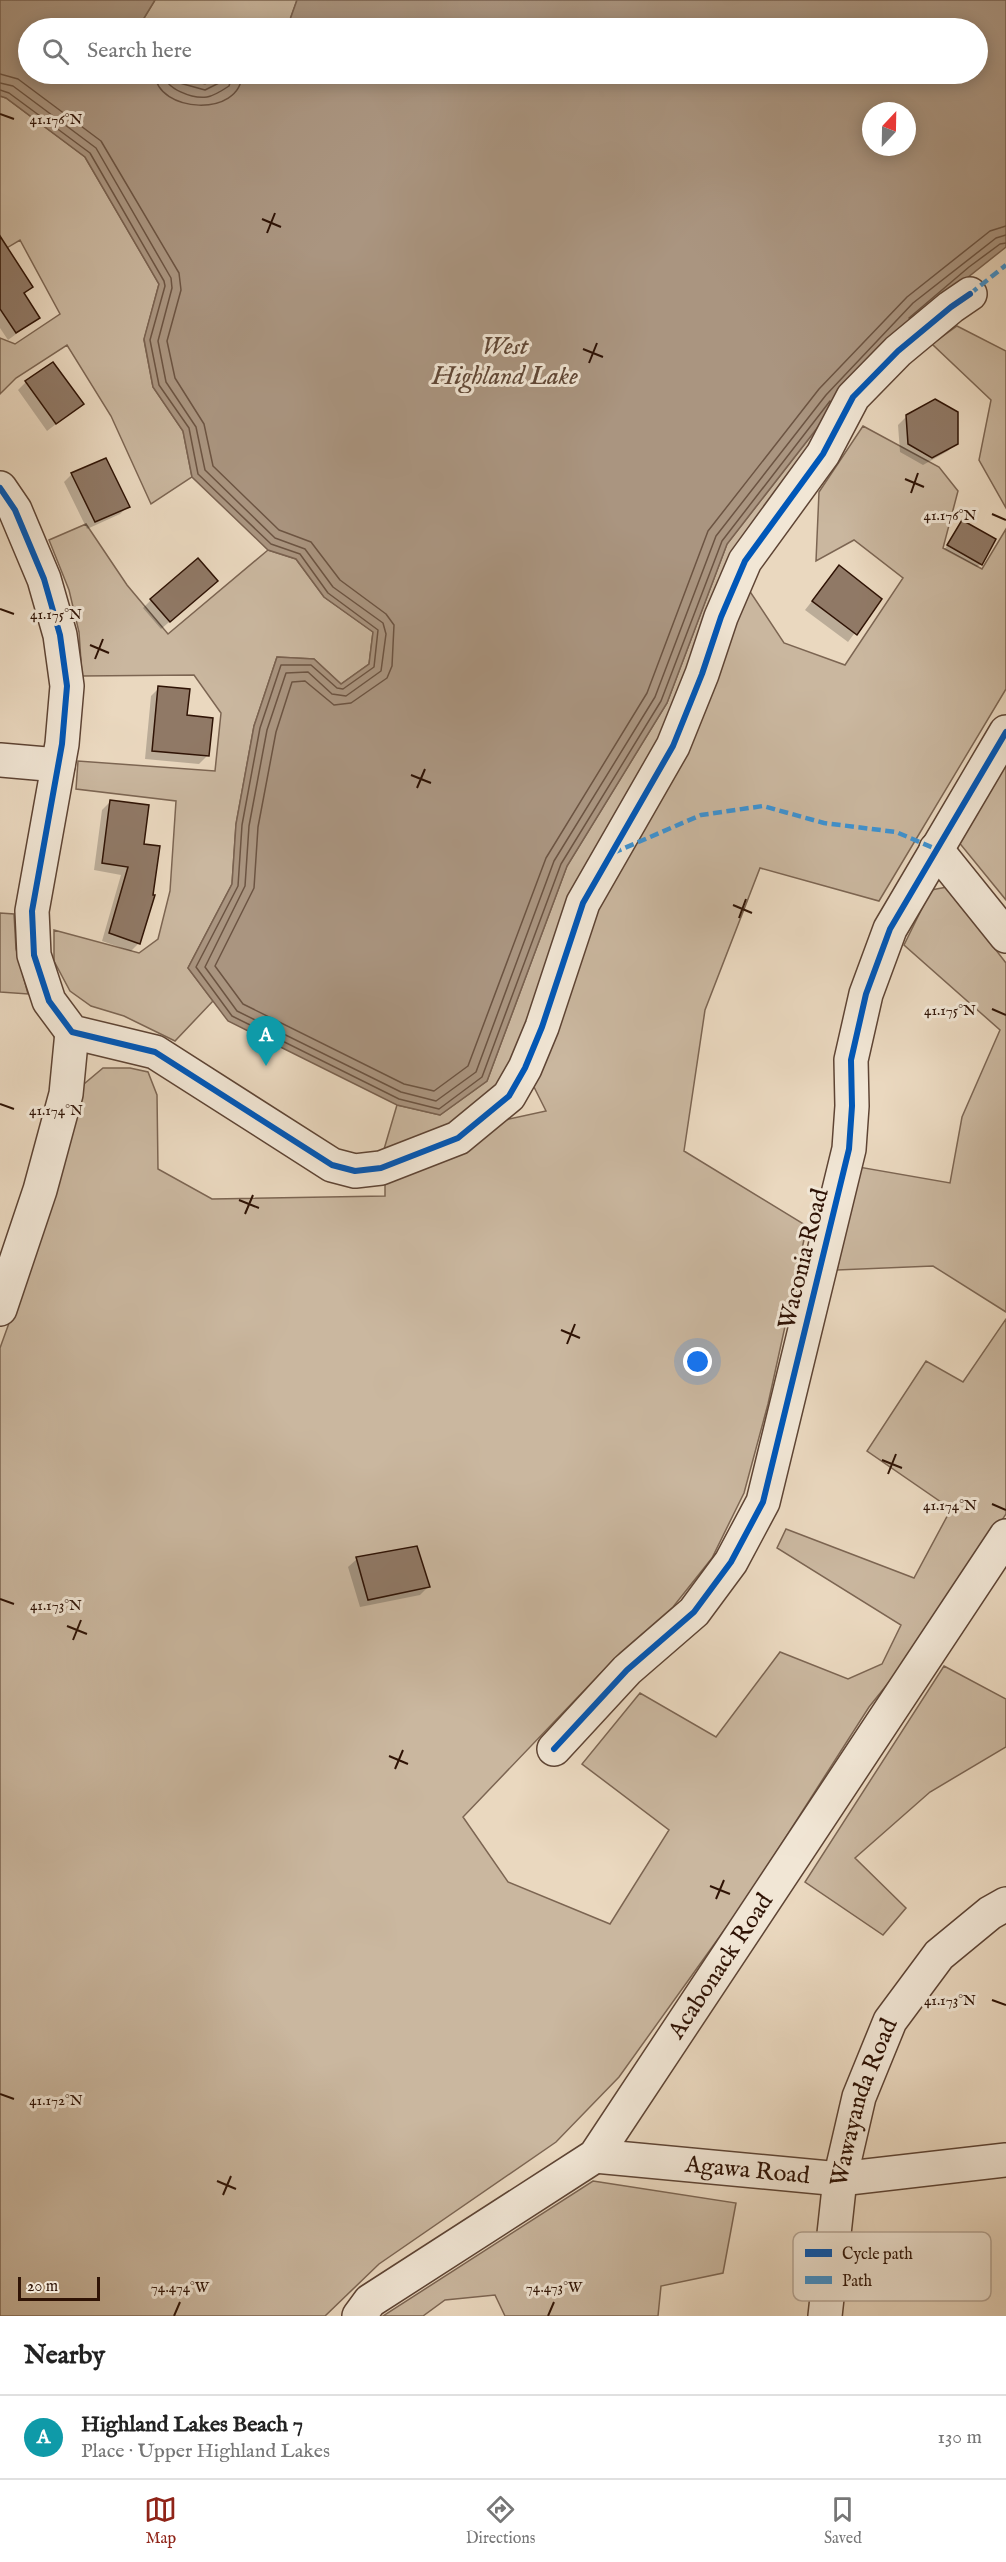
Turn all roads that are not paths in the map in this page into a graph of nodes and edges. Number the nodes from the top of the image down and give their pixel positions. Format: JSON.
{"nodes":[{"id":1,"x":970,"y":294,"type":"dead end"},
{"id":2,"x":0,"y":488,"type":"edge"},
{"id":3,"x":1006,"y":732,"type":"edge"},
{"id":4,"x":0,"y":760,"type":"edge"},
{"id":5,"x":58,"y":765,"type":"junction"},
{"id":6,"x":936,"y":849,"type":"junction"},
{"id":7,"x":1006,"y":936,"type":"edge"},
{"id":8,"x":72,"y":1032,"type":"junction"},
{"id":9,"x":0,"y":1309,"type":"edge"},
{"id":10,"x":1006,"y":1536,"type":"edge"},
{"id":11,"x":554,"y":1749,"type":"dead end"},
{"id":12,"x":1006,"y":1904,"type":"edge"},
{"id":13,"x":595,"y":2156,"type":"junction"},
{"id":14,"x":1006,"y":2160,"type":"edge"},
{"id":15,"x":840,"y":2179,"type":"junction"},
{"id":16,"x":834,"y":2232,"type":"edge"},
{"id":17,"x":827,"y":2301,"type":"edge"},
{"id":18,"x":359,"y":2316,"type":"edge"},
{"id":19,"x":825,"y":2316,"type":"edge"}],
"edges":[{"from":1,"to":8,"type":"street"},
{"from":2,"to":5,"type":"street"},
{"from":3,"to":6,"type":"street","name":"Waconia Road"},
{"from":4,"to":5,"type":"street"},
{"from":5,"to":8,"type":"street"},
{"from":6,"to":7,"type":"street"},
{"from":6,"to":11,"type":"street","name":"Waconia Road"},
{"from":8,"to":9,"type":"street"},
{"from":10,"to":13,"type":"street","name":"Acabonack Road"},
{"from":12,"to":15,"type":"street","name":"Wawayanda Road"},
{"from":13,"to":15,"type":"street","name":"Agawa Road"},
{"from":13,"to":18,"type":"street","name":"Acabonack Road"},
{"from":14,"to":15,"type":"street","name":"Agawa Road"},
{"from":15,"to":16,"type":"street","name":"Wawayanda Road"},
{"from":17,"to":19,"type":"street","name":"Wawayanda Road"}]}
